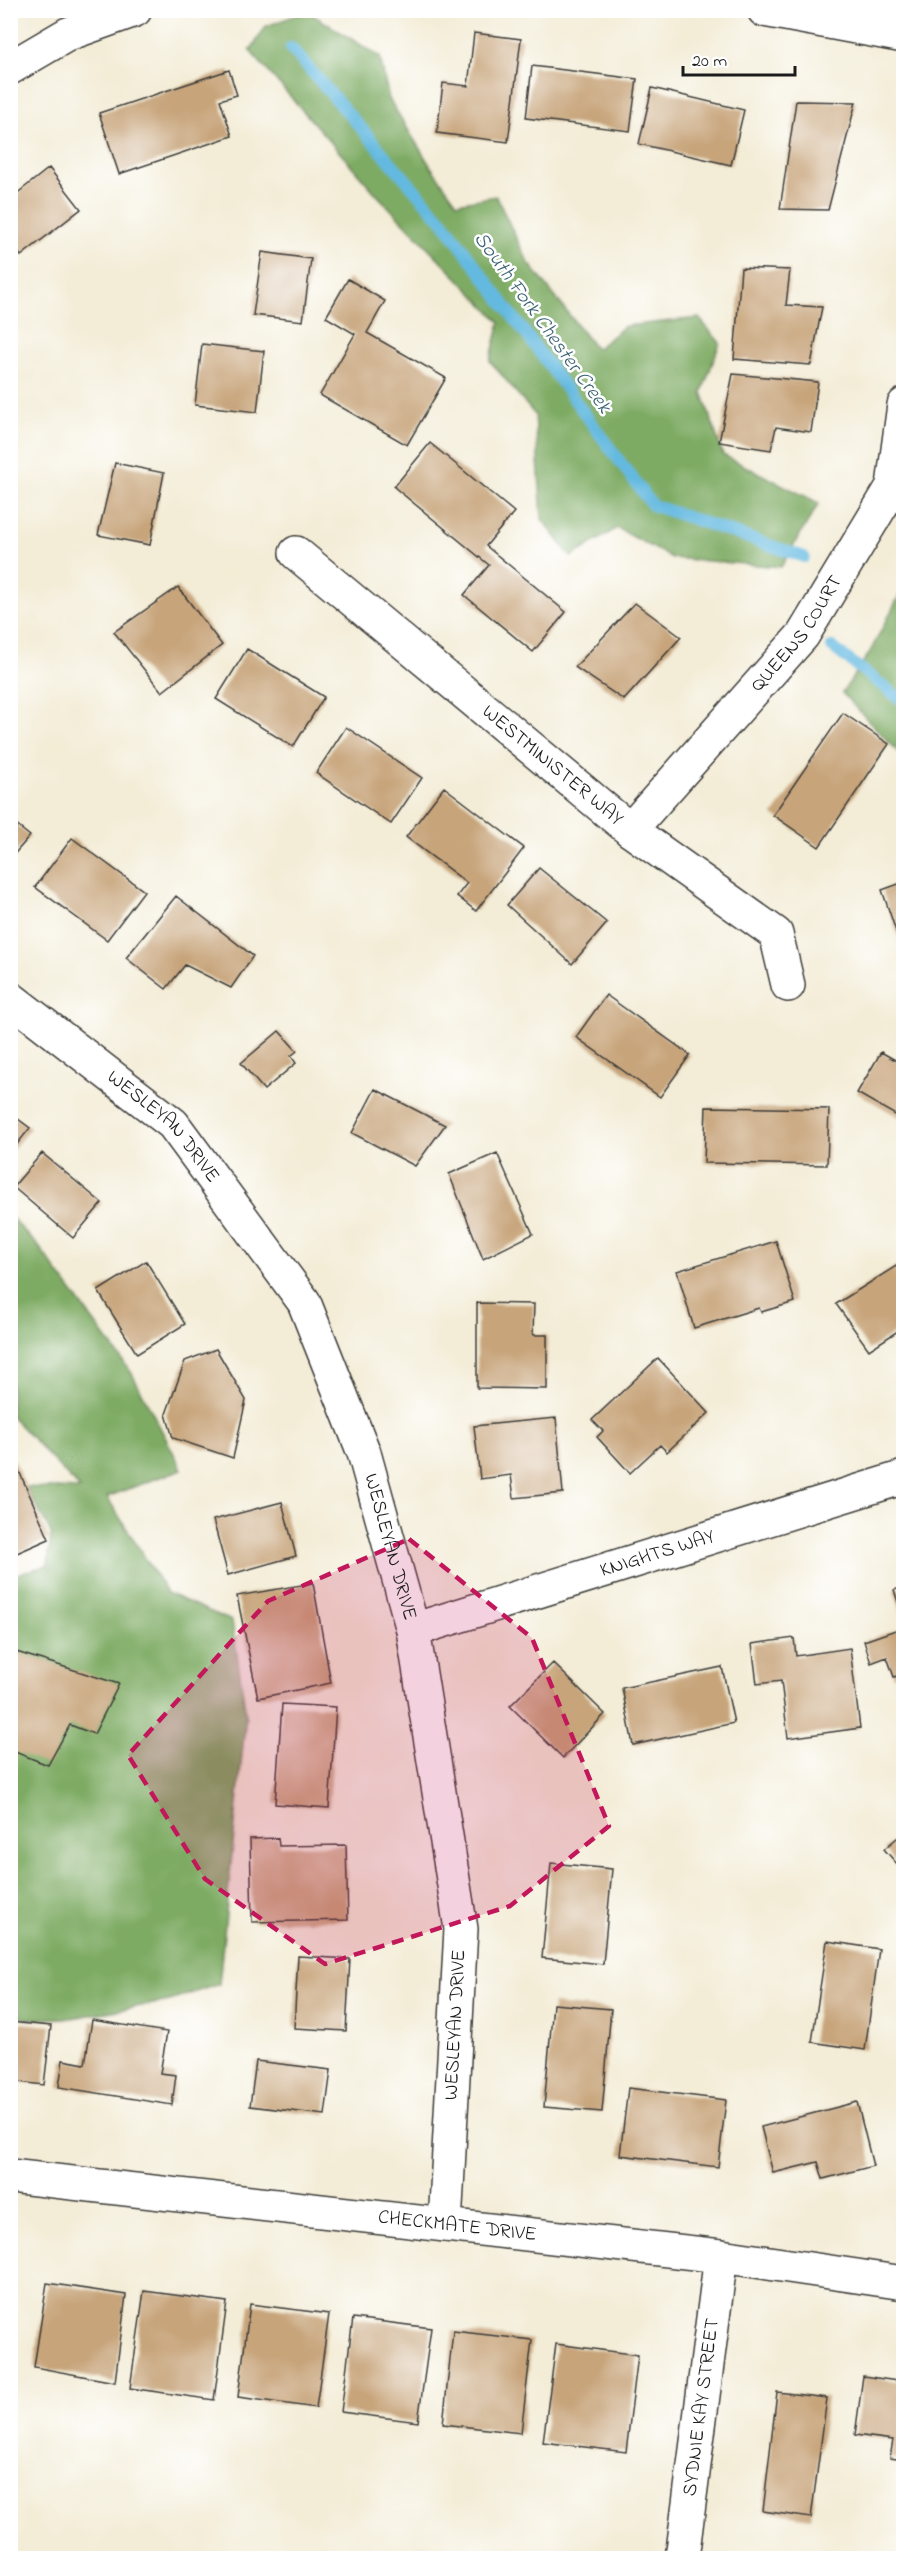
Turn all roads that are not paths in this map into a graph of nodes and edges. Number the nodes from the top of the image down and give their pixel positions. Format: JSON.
{"nodes":[{"id":1,"x":135,"y":10,"type":"edge"},
{"id":2,"x":764,"y":10,"type":"edge"},
{"id":3,"x":903,"y":36,"type":"edge"},
{"id":4,"x":10,"y":68,"type":"edge"},
{"id":5,"x":903,"y":405,"type":"edge"},
{"id":6,"x":296,"y":553,"type":"dead end"},
{"id":7,"x":630,"y":830,"type":"junction"},
{"id":8,"x":788,"y":984,"type":"dead end"},
{"id":9,"x":10,"y":998,"type":"edge"},
{"id":10,"x":903,"y":1477,"type":"edge"},
{"id":11,"x":413,"y":1630,"type":"junction"},
{"id":12,"x":10,"y":2176,"type":"edge"},
{"id":13,"x":445,"y":2225,"type":"junction"},
{"id":14,"x":721,"y":2256,"type":"junction"},
{"id":15,"x":903,"y":2283,"type":"edge"},
{"id":16,"x":682,"y":2559,"type":"edge"}],
"edges":[{"from":1,"to":4,"type":"street"},
{"from":2,"to":3,"type":"street"},
{"from":5,"to":7,"type":"street","name":"QUEENS COURT"},
{"from":6,"to":7,"type":"street","name":"WESTMINISTER WAY"},
{"from":7,"to":8,"type":"street","name":"WESTMINISTER WAY"},
{"from":9,"to":11,"type":"street","name":"WESLEYAN DRIVE"},
{"from":10,"to":11,"type":"street","name":"KNIGHTS WAY"},
{"from":11,"to":13,"type":"street","name":"WESLEYAN DRIVE"},
{"from":12,"to":13,"type":"street","name":"CHECKMATE DRIVE"},
{"from":13,"to":14,"type":"street","name":"CHECKMATE DRIVE"},
{"from":14,"to":15,"type":"street","name":"CHECKMATE DRIVE"},
{"from":14,"to":16,"type":"street","name":"SYDNIE KAY STREET"}]}
